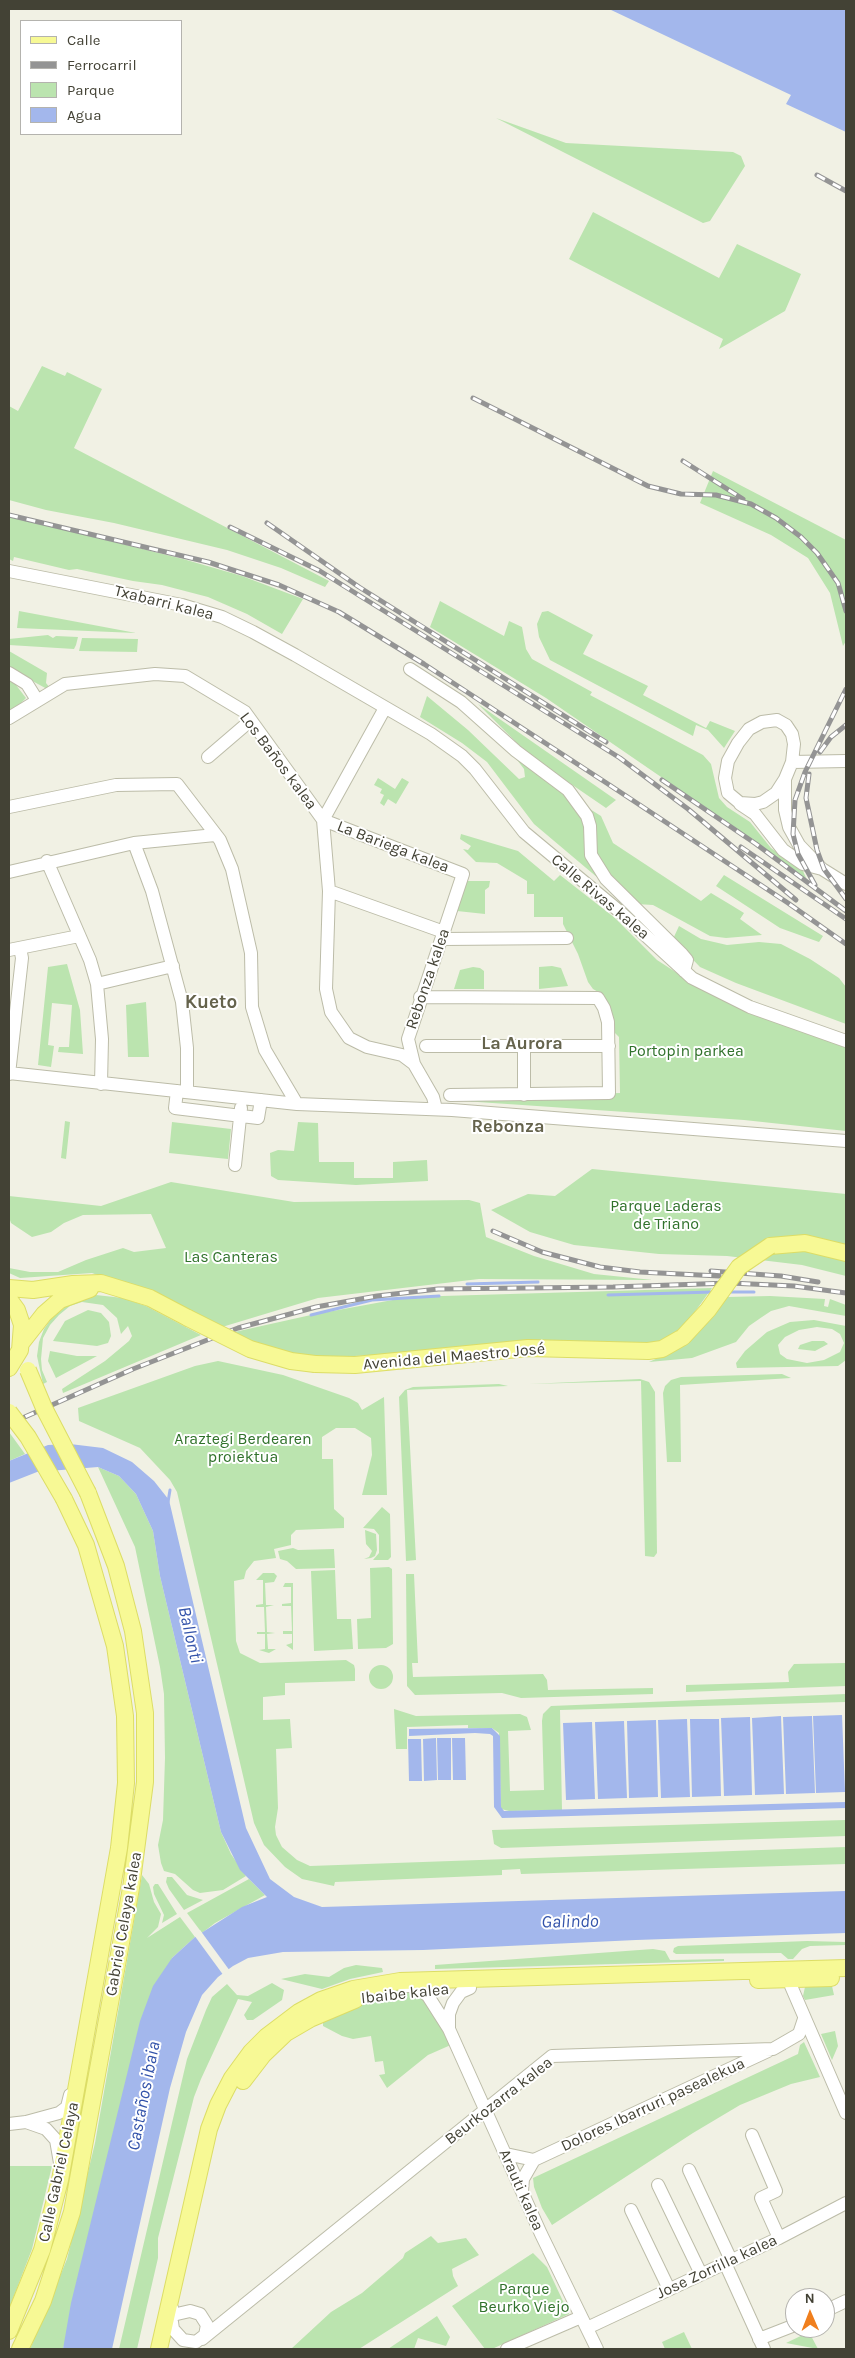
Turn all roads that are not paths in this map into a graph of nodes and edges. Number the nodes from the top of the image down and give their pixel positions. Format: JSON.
{"nodes":[{"id":1,"x":9,"y":571,"type":"edge"},
{"id":2,"x":410,"y":669,"type":"dead end"},
{"id":3,"x":9,"y":673,"type":"edge"},
{"id":4,"x":37,"y":700,"type":"junction"},
{"id":5,"x":385,"y":708,"type":"junction"},
{"id":6,"x":9,"y":718,"type":"edge"},
{"id":7,"x":250,"y":721,"type":"junction"},
{"id":8,"x":208,"y":757,"type":"dead end"},
{"id":9,"x":792,"y":762,"type":"junction"},
{"id":10,"x":846,"y":762,"type":"edge"},
{"id":11,"x":785,"y":779,"type":"junction"},
{"id":12,"x":740,"y":804,"type":"junction"},
{"id":13,"x":9,"y":807,"type":"edge"},
{"id":14,"x":323,"y":820,"type":"junction"},
{"id":15,"x":215,"y":835,"type":"junction"},
{"id":16,"x":134,"y":843,"type":"junction"},
{"id":17,"x":47,"y":862,"type":"junction"},
{"id":18,"x":822,"y":869,"type":"junction"},
{"id":19,"x":9,"y":872,"type":"edge"},
{"id":20,"x":463,"y":874,"type":"joint"},
{"id":21,"x":846,"y":884,"type":"edge"},
{"id":22,"x":328,"y":891,"type":"junction"},
{"id":23,"x":443,"y":935,"type":"junction"},
{"id":24,"x":79,"y":936,"type":"junction"},
{"id":25,"x":567,"y":938,"type":"dead end"},
{"id":26,"x":15,"y":949,"type":"edge"},
{"id":27,"x":173,"y":966,"type":"junction"},
{"id":28,"x":684,"y":971,"type":"junction"},
{"id":29,"x":97,"y":984,"type":"junction"},
{"id":30,"x":420,"y":997,"type":"junction"},
{"id":31,"x":408,"y":1039,"type":"junction"},
{"id":32,"x":846,"y":1041,"type":"edge"},
{"id":33,"x":426,"y":1046,"type":"dead end"},
{"id":34,"x":524,"y":1046,"type":"junction"},
{"id":35,"x":608,"y":1046,"type":"junction"},
{"id":36,"x":391,"y":1052,"type":"junction"},
{"id":37,"x":414,"y":1064,"type":"junction"},
{"id":38,"x":9,"y":1074,"type":"edge"},
{"id":39,"x":101,"y":1084,"type":"junction"},
{"id":40,"x":182,"y":1092,"type":"junction"},
{"id":41,"x":450,"y":1094,"type":"dead end"},
{"id":42,"x":524,"y":1095,"type":"junction"},
{"id":43,"x":242,"y":1098,"type":"junction"},
{"id":44,"x":261,"y":1100,"type":"junction"},
{"id":45,"x":297,"y":1104,"type":"junction"},
{"id":46,"x":436,"y":1109,"type":"junction"},
{"id":47,"x":240,"y":1116,"type":"junction"},
{"id":48,"x":846,"y":1141,"type":"edge"},
{"id":49,"x":236,"y":1165,"type":"dead end"},
{"id":50,"x":846,"y":1253,"type":"edge"},
{"id":51,"x":120,"y":1287,"type":"junction"},
{"id":52,"x":9,"y":1288,"type":"edge"},
{"id":53,"x":9,"y":1298,"type":"edge"},
{"id":54,"x":21,"y":1346,"type":"junction"},
{"id":55,"x":9,"y":1368,"type":"edge"},
{"id":56,"x":9,"y":1412,"type":"edge"},
{"id":57,"x":846,"y":1969,"type":"edge"},
{"id":58,"x":846,"y":1978,"type":"edge"},
{"id":59,"x":794,"y":1983,"type":"junction"},
{"id":60,"x":365,"y":1986,"type":"junction"},
{"id":61,"x":470,"y":1988,"type":"junction"},
{"id":62,"x":421,"y":1990,"type":"junction"},
{"id":63,"x":804,"y":2019,"type":"junction"},
{"id":64,"x":449,"y":2028,"type":"junction"},
{"id":65,"x":773,"y":2049,"type":"junction"},
{"id":66,"x":719,"y":2051,"type":"junction"},
{"id":67,"x":80,"y":2066,"type":"junction"},
{"id":68,"x":720,"y":2074,"type":"junction"},
{"id":69,"x":485,"y":2110,"type":"junction"},
{"id":70,"x":846,"y":2113,"type":"edge"},
{"id":71,"x":26,"y":2122,"type":"junction"},
{"id":72,"x":9,"y":2124,"type":"edge"},
{"id":73,"x":752,"y":2135,"type":"dead end"},
{"id":74,"x":506,"y":2154,"type":"junction"},
{"id":75,"x":534,"y":2160,"type":"junction"},
{"id":76,"x":689,"y":2170,"type":"dead end"},
{"id":77,"x":60,"y":2180,"type":"junction"},
{"id":78,"x":658,"y":2185,"type":"dead end"},
{"id":79,"x":522,"y":2191,"type":"junction"},
{"id":80,"x":846,"y":2203,"type":"edge"},
{"id":81,"x":631,"y":2210,"type":"dead end"},
{"id":82,"x":778,"y":2238,"type":"junction"},
{"id":83,"x":728,"y":2261,"type":"junction"},
{"id":84,"x":700,"y":2274,"type":"junction"},
{"id":85,"x":670,"y":2289,"type":"junction"},
{"id":86,"x":172,"y":2319,"type":"junction"},
{"id":87,"x":584,"y":2323,"type":"junction"},
{"id":88,"x":9,"y":2331,"type":"edge"},
{"id":89,"x":785,"y":2331,"type":"edge"},
{"id":90,"x":198,"y":2343,"type":"edge"},
{"id":91,"x":761,"y":2344,"type":"edge"},
{"id":92,"x":20,"y":2349,"type":"edge"},
{"id":93,"x":159,"y":2349,"type":"edge"},
{"id":94,"x":170,"y":2349,"type":"edge"},
{"id":95,"x":174,"y":2349,"type":"edge"},
{"id":96,"x":508,"y":2349,"type":"edge"},
{"id":97,"x":597,"y":2349,"type":"edge"}],
"edges":[{"from":1,"to":5,"type":"street","name":"Txabarri kalea"},
{"from":2,"to":28,"type":"street"},
{"from":3,"to":4,"type":"street"},
{"from":4,"to":6,"type":"street","name":"Los Baños kalea"},
{"from":4,"to":7,"type":"street","name":"Los Baños kalea"},
{"from":5,"to":14,"type":"street"},
{"from":5,"to":28,"type":"street","name":"Calle Rivas kalea"},
{"from":7,"to":8,"type":"street"},
{"from":7,"to":14,"type":"street","name":"Los Baños kalea"},
{"from":9,"to":10,"type":"street"},
{"from":9,"to":11,"type":"street"},
{"from":9,"to":12,"type":"street"},
{"from":11,"to":12,"type":"street"},
{"from":11,"to":18,"type":"street"},
{"from":12,"to":18,"type":"street"},
{"from":13,"to":15,"type":"street"},
{"from":14,"to":20,"type":"street","name":"La Bariega kalea"},
{"from":14,"to":22,"type":"street"},
{"from":15,"to":16,"type":"street"},
{"from":15,"to":45,"type":"street"},
{"from":16,"to":17,"type":"street"},
{"from":16,"to":27,"type":"street"},
{"from":17,"to":19,"type":"street"},
{"from":17,"to":24,"type":"street"},
{"from":18,"to":21,"type":"street"},
{"from":20,"to":23,"type":"street","name":"Rebonza kalea"},
{"from":22,"to":23,"type":"street"},
{"from":22,"to":36,"type":"street"},
{"from":23,"to":25,"type":"street"},
{"from":23,"to":30,"type":"street","name":"Rebonza kalea"},
{"from":24,"to":26,"type":"street"},
{"from":24,"to":29,"type":"street"},
{"from":26,"to":38,"type":"street"},
{"from":27,"to":29,"type":"street"},
{"from":27,"to":40,"type":"street"},
{"from":28,"to":32,"type":"street","name":"Calle Rivas kalea"},
{"from":29,"to":39,"type":"street"},
{"from":30,"to":31,"type":"street","name":"Rebonza kalea"},
{"from":30,"to":35,"type":"street"},
{"from":31,"to":36,"type":"street"},
{"from":31,"to":37,"type":"street","name":"Rebonza kalea"},
{"from":33,"to":34,"type":"street"},
{"from":34,"to":35,"type":"street"},
{"from":34,"to":42,"type":"street"},
{"from":35,"to":42,"type":"street"},
{"from":36,"to":37,"type":"street"},
{"from":37,"to":46,"type":"street","name":"Rebonza kalea"},
{"from":38,"to":39,"type":"street"},
{"from":39,"to":40,"type":"street"},
{"from":40,"to":43,"type":"street"},
{"from":40,"to":47,"type":"street"},
{"from":41,"to":42,"type":"street"},
{"from":43,"to":44,"type":"street"},
{"from":43,"to":47,"type":"street"},
{"from":44,"to":45,"type":"street"},
{"from":44,"to":47,"type":"street"},
{"from":45,"to":46,"type":"street"},
{"from":46,"to":48,"type":"street"},
{"from":47,"to":49,"type":"street"},
{"from":50,"to":51,"type":"main road","name":"Avenida del Maestro José","bridge":true},
{"from":51,"to":52,"type":"main road","name":"Avenida del Maestro José"},
{"from":51,"to":54,"type":"main road"},
{"from":53,"to":54,"type":"main road","name":"Gabriel Celaya kalea"},
{"from":54,"to":55,"type":"main road"},
{"from":54,"to":92,"type":"main road","name":"Gabriel Celaya kalea","bridge":true},
{"from":56,"to":67,"type":"main road","name":"Gabriel Celaya kalea","bridge":true},
{"from":57,"to":59,"type":"street"},
{"from":57,"to":60,"type":"main road","name":"Ibaibe kalea"},
{"from":58,"to":59,"type":"main road","name":"Ibaibe kalea"},
{"from":59,"to":61,"type":"main road","name":"Ibaibe kalea"},
{"from":59,"to":63,"type":"street"},
{"from":60,"to":62,"type":"street"},
{"from":60,"to":86,"type":"main road","name":"Ibaibe kalea"},
{"from":61,"to":62,"type":"main road","name":"Ibaibe kalea"},
{"from":61,"to":64,"type":"street"},
{"from":62,"to":64,"type":"street","name":"Arauti kalea"},
{"from":62,"to":86,"type":"main road","name":"Ibaibe kalea"},
{"from":63,"to":65,"type":"street","name":"Beurkozarra kalea"},
{"from":63,"to":70,"type":"street"},
{"from":64,"to":69,"type":"street","name":"Arauti kalea"},
{"from":65,"to":66,"type":"street","name":"Beurkozarra kalea"},
{"from":65,"to":68,"type":"street","name":"Dolores Ibarruri pasealekua"},
{"from":66,"to":68,"type":"street"},
{"from":66,"to":69,"type":"street","name":"Beurkozarra kalea"},
{"from":67,"to":71,"type":"street"},
{"from":67,"to":77,"type":"main road","name":"Calle Gabriel Celaya"},
{"from":68,"to":75,"type":"street","name":"Dolores Ibarruri pasealekua"},
{"from":69,"to":74,"type":"street","name":"Arauti kalea"},
{"from":69,"to":90,"type":"street","name":"Beurkozarra kalea"},
{"from":71,"to":72,"type":"street"},
{"from":71,"to":77,"type":"street"},
{"from":73,"to":82,"type":"street"},
{"from":74,"to":75,"type":"street"},
{"from":74,"to":79,"type":"street","name":"Arauti kalea"},
{"from":75,"to":79,"type":"street"},
{"from":76,"to":83,"type":"street"},
{"from":77,"to":88,"type":"main road","name":"Calle Gabriel Celaya"},
{"from":78,"to":84,"type":"street"},
{"from":79,"to":87,"type":"street","name":"Arauti kalea"},
{"from":80,"to":82,"type":"street","name":"Jose Zorrilla kalea"},
{"from":81,"to":85,"type":"street"},
{"from":82,"to":83,"type":"street","name":"Jose Zorrilla kalea"},
{"from":83,"to":84,"type":"street","name":"Jose Zorrilla kalea"},
{"from":83,"to":91,"type":"street"},
{"from":84,"to":85,"type":"street","name":"Jose Zorrilla kalea"},
{"from":85,"to":87,"type":"street","name":"Jose Zorrilla kalea"},
{"from":86,"to":90,"type":"street"},
{"from":86,"to":90,"type":"street"},
{"from":86,"to":93,"type":"main road"},
{"from":86,"to":94,"type":"main road","name":"Ibaibe kalea"},
{"from":87,"to":96,"type":"street","name":"Jose Zorrilla kalea"},
{"from":87,"to":97,"type":"street","name":"Arauti kalea"},
{"from":89,"to":91,"type":"street"},
{"from":90,"to":95,"type":"street"}]}
